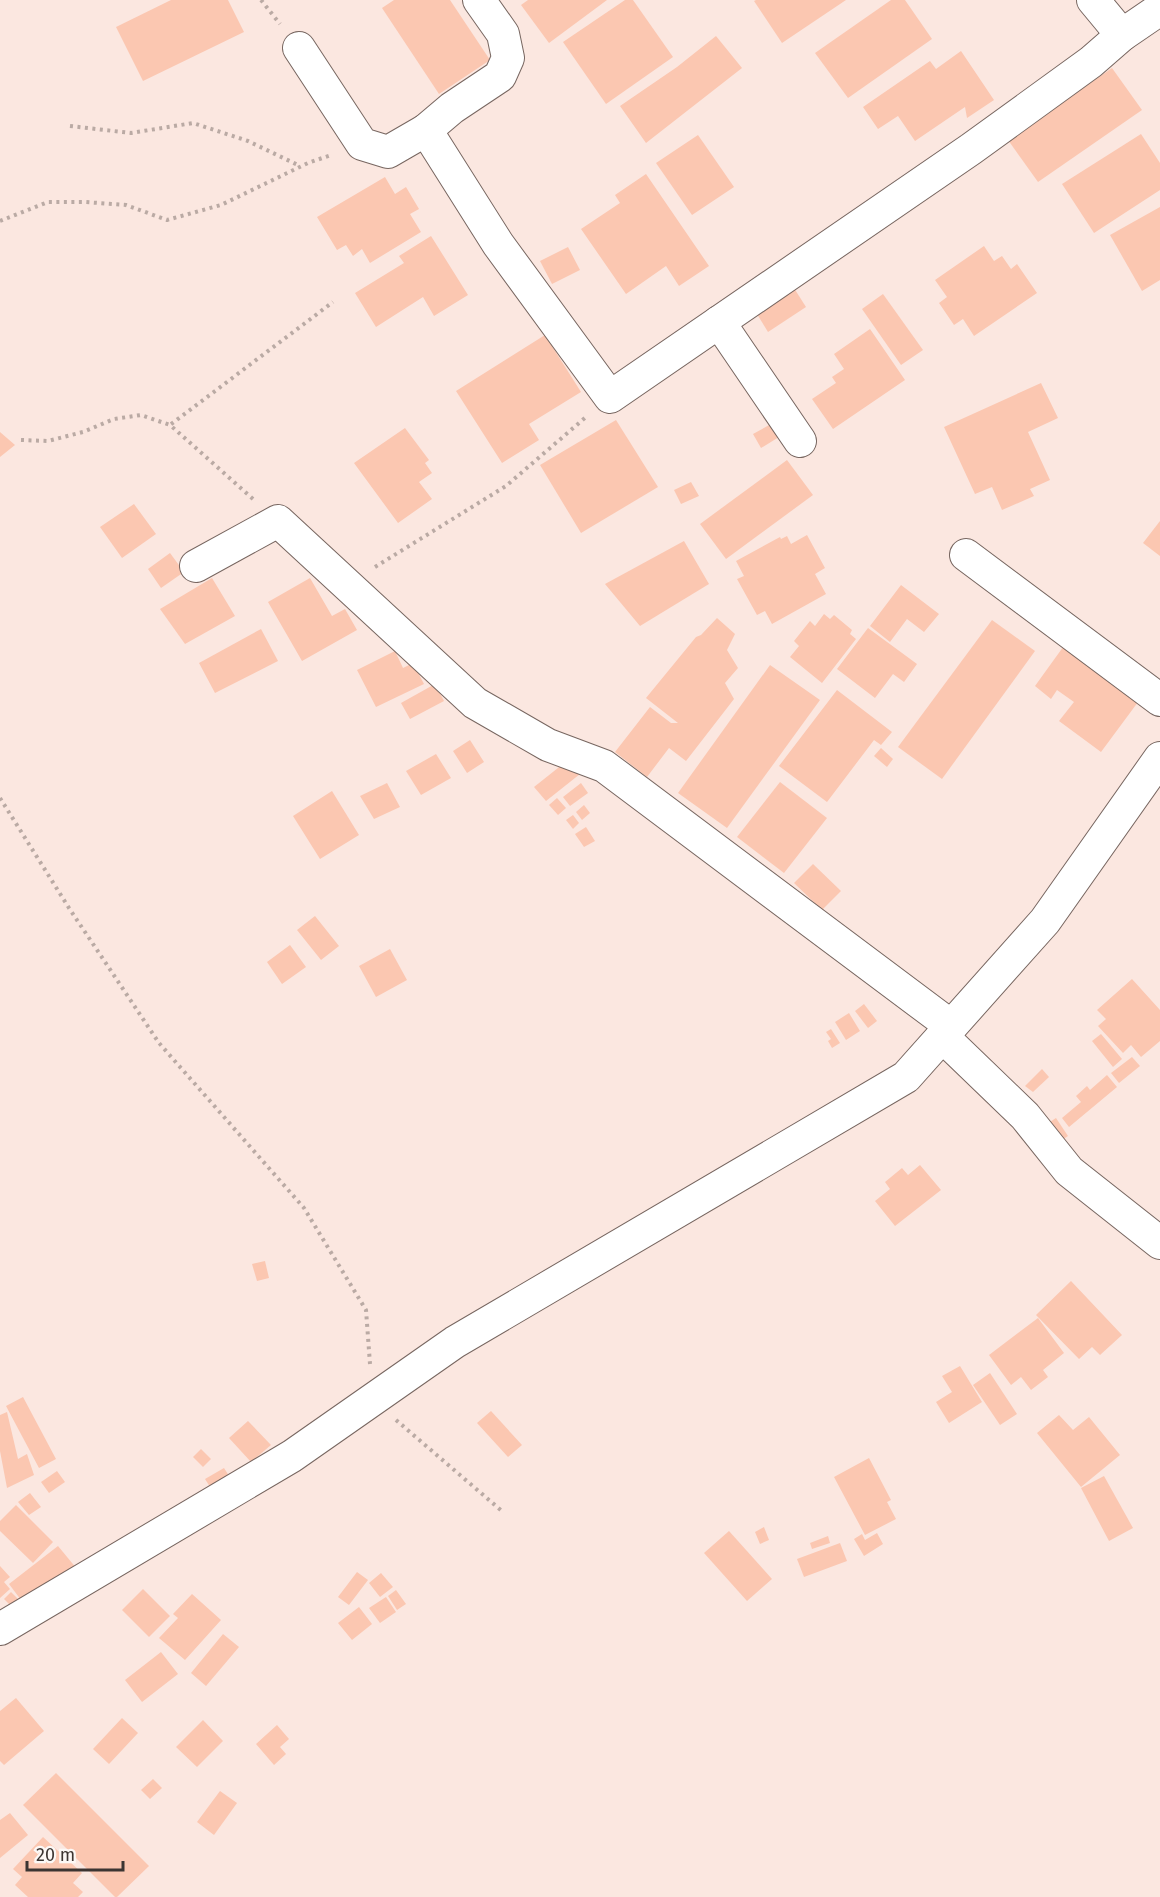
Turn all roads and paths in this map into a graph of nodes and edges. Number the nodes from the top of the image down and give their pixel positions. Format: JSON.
{"nodes":[{"id":1,"x":479,"y":0,"type":"edge"},
{"id":2,"x":1093,"y":0,"type":"edge"},
{"id":3,"x":1160,"y":9,"type":"edge"},
{"id":4,"x":1122,"y":35,"type":"junction"},
{"id":5,"x":298,"y":48,"type":"dead end"},
{"id":6,"x":70,"y":126,"type":"dead end"},
{"id":7,"x":426,"y":130,"type":"junction"},
{"id":8,"x":362,"y":144,"type":"junction"},
{"id":9,"x":301,"y":167,"type":"junction"},
{"id":10,"x":0,"y":221,"type":"edge"},
{"id":11,"x":333,"y":302,"type":"dead end"},
{"id":12,"x":718,"y":322,"type":"junction"},
{"id":13,"x":610,"y":397,"type":"junction"},
{"id":14,"x":170,"y":425,"type":"junction"},
{"id":15,"x":21,"y":440,"type":"dead end"},
{"id":16,"x":800,"y":441,"type":"dead end"},
{"id":17,"x":278,"y":521,"type":"junction"},
{"id":18,"x":966,"y":555,"type":"dead end"},
{"id":19,"x":196,"y":566,"type":"dead end"},
{"id":20,"x":346,"y":585,"type":"junction"},
{"id":21,"x":1160,"y":700,"type":"edge"},
{"id":22,"x":1160,"y":758,"type":"edge"},
{"id":23,"x":0,"y":798,"type":"edge"},
{"id":24,"x":947,"y":1031,"type":"junction"},
{"id":25,"x":1160,"y":1243,"type":"edge"},
{"id":26,"x":372,"y":1400,"type":"junction"},
{"id":27,"x":502,"y":1512,"type":"dead end"},
{"id":28,"x":0,"y":1629,"type":"edge"}],
"edges":[{"from":1,"to":7,"type":"street"},
{"from":2,"to":4,"type":"street"},
{"from":3,"to":4,"type":"street"},
{"from":4,"to":12,"type":"street"},
{"from":5,"to":8,"type":"street"},
{"from":6,"to":9,"type":"path"},
{"from":7,"to":8,"type":"street"},
{"from":7,"to":13,"type":"street"},
{"from":8,"to":9,"type":"path"},
{"from":9,"to":10,"type":"path"},
{"from":11,"to":14,"type":"path"},
{"from":12,"to":13,"type":"street"},
{"from":12,"to":16,"type":"street"},
{"from":13,"to":20,"type":"path"},
{"from":14,"to":15,"type":"path"},
{"from":14,"to":17,"type":"path"},
{"from":17,"to":19,"type":"street"},
{"from":17,"to":20,"type":"street"},
{"from":18,"to":21,"type":"street"},
{"from":20,"to":24,"type":"street"},
{"from":22,"to":24,"type":"street"},
{"from":23,"to":26,"type":"path"},
{"from":24,"to":25,"type":"street"},
{"from":24,"to":26,"type":"street"},
{"from":26,"to":27,"type":"path"},
{"from":26,"to":28,"type":"street"}]}
